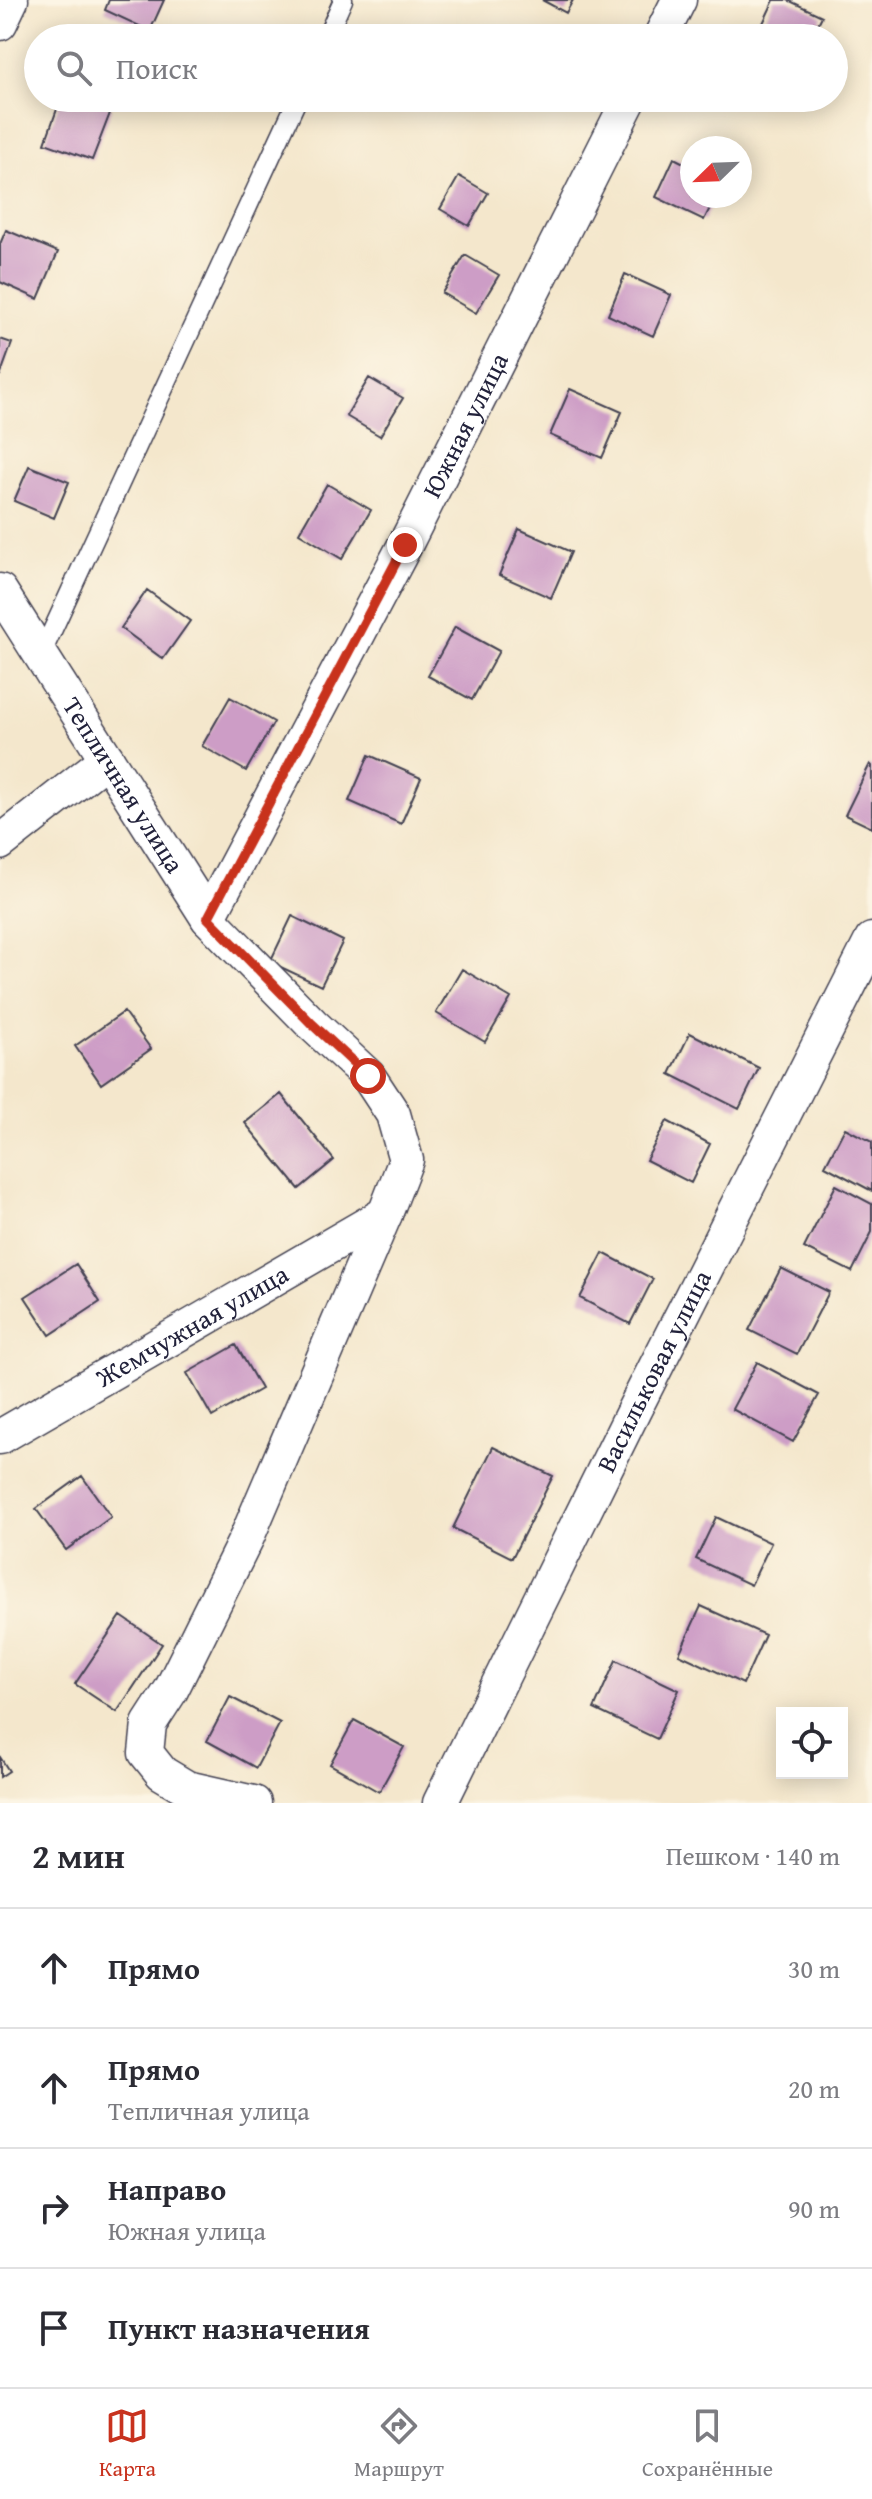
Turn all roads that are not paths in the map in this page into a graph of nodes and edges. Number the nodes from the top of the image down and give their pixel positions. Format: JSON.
{"nodes":[{"id":1,"x":11,"y":0,"type":"edge"},
{"id":2,"x":343,"y":0,"type":"edge"},
{"id":3,"x":679,"y":0,"type":"edge"},
{"id":4,"x":0,"y":23,"type":"edge"},
{"id":5,"x":332,"y":24,"type":"edge"},
{"id":6,"x":667,"y":24,"type":"edge"},
{"id":7,"x":292,"y":112,"type":"edge"},
{"id":8,"x":623,"y":112,"type":"edge"},
{"id":9,"x":0,"y":591,"type":"edge"},
{"id":10,"x":41,"y":655,"type":"junction"},
{"id":11,"x":107,"y":759,"type":"junction"},
{"id":12,"x":0,"y":843,"type":"edge"},
{"id":13,"x":208,"y":918,"type":"junction"},
{"id":14,"x":872,"y":940,"type":"edge"},
{"id":15,"x":385,"y":1214,"type":"junction"},
{"id":16,"x":0,"y":1437,"type":"edge"},
{"id":17,"x":254,"y":1803,"type":"edge"},
{"id":18,"x":440,"y":1803,"type":"edge"}],
"edges":[{"from":1,"to":4,"type":"street"},
{"from":2,"to":5,"type":"lane"},
{"from":3,"to":6,"type":"street"},
{"from":7,"to":10,"type":"lane"},
{"from":8,"to":13,"type":"street","name":"Южная улица"},
{"from":9,"to":10,"type":"street","name":"Тепличная улица"},
{"from":10,"to":11,"type":"street","name":"Тепличная улица"},
{"from":11,"to":12,"type":"street"},
{"from":11,"to":13,"type":"street","name":"Тепличная улица"},
{"from":13,"to":15,"type":"street","name":"Тепличная улица"},
{"from":14,"to":18,"type":"street","name":"Васильковая улица"},
{"from":15,"to":16,"type":"street","name":"Жемчужная улица"},
{"from":15,"to":17,"type":"street","name":"Тепличная улица"}]}
